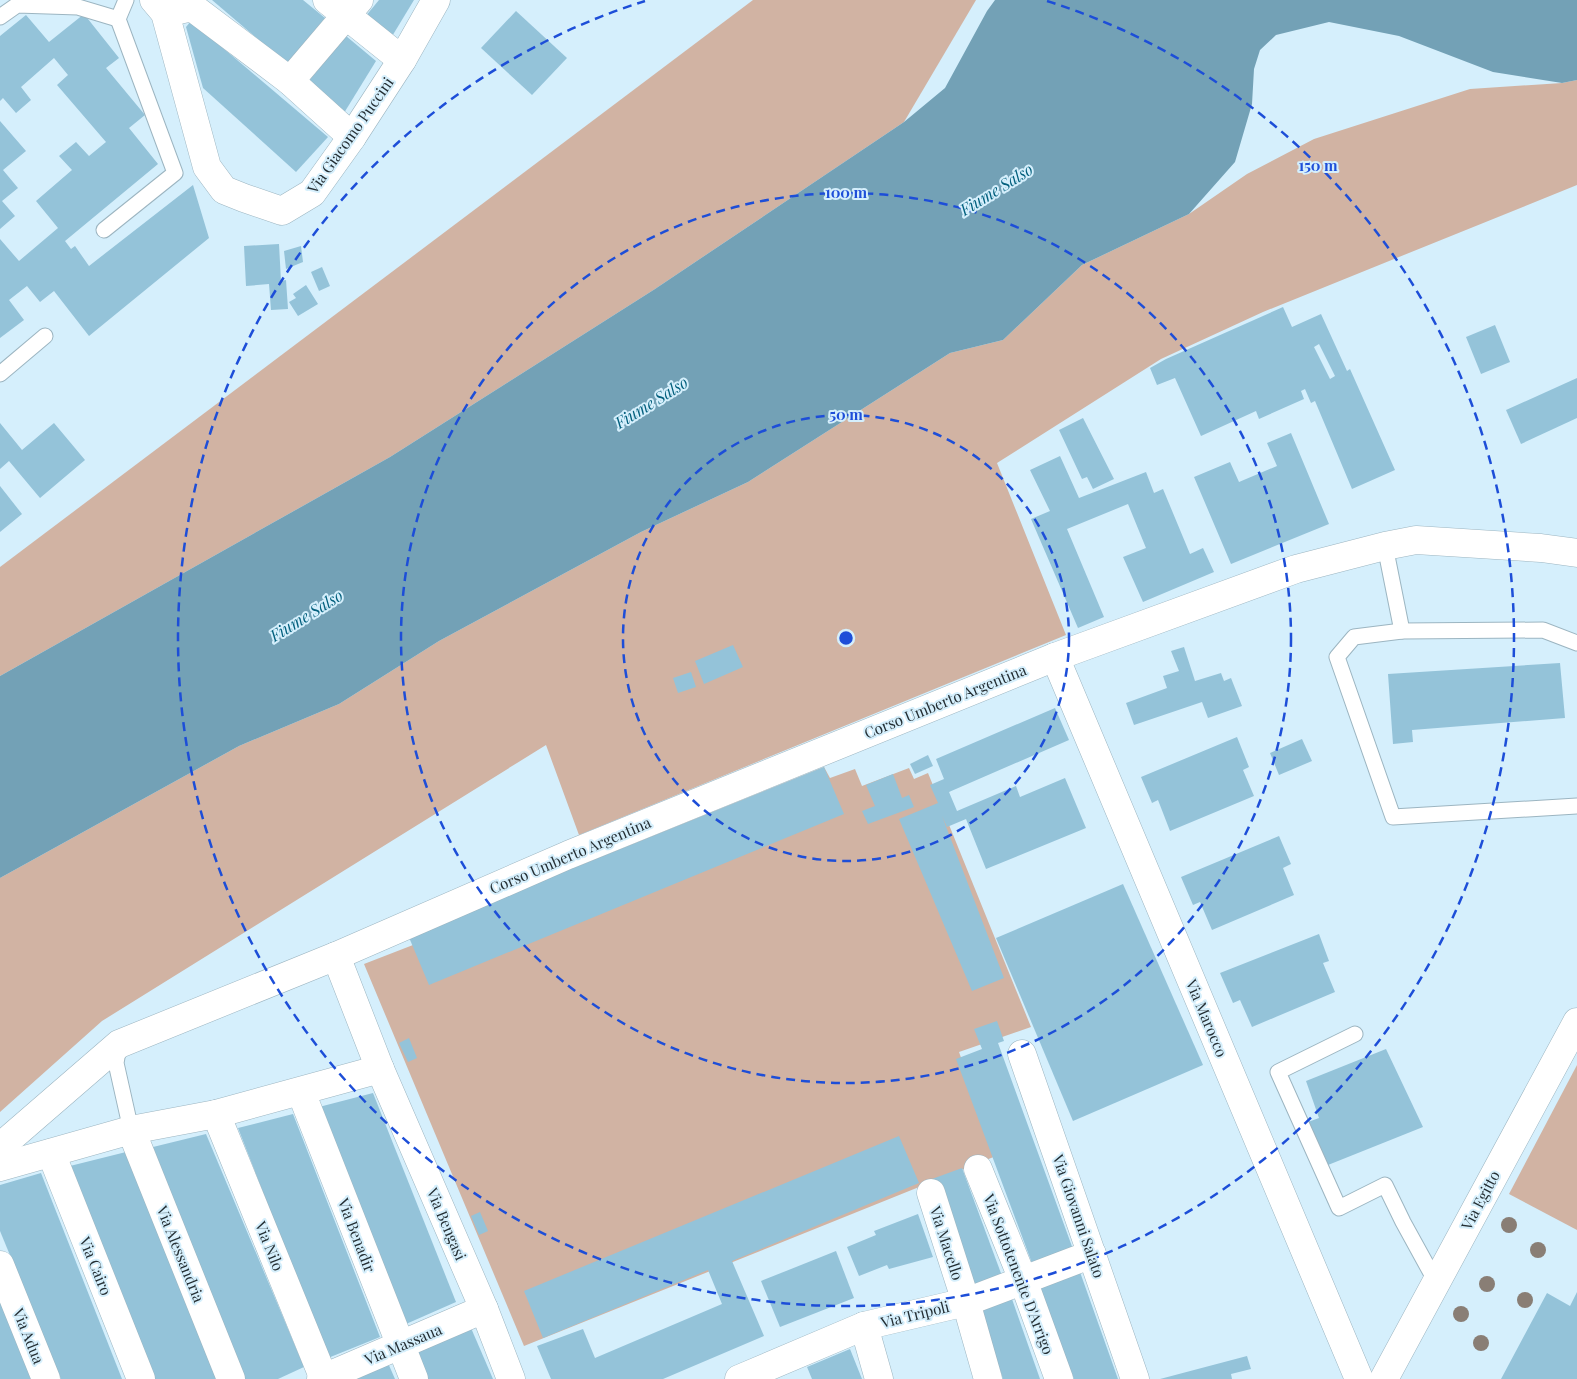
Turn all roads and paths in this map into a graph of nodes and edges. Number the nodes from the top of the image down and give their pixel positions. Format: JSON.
{"nodes":[{"id":1,"x":126,"y":0,"type":"edge"},
{"id":2,"x":436,"y":0,"type":"edge"},
{"id":3,"x":344,"y":5,"type":"edge"},
{"id":4,"x":159,"y":6,"type":"edge"},
{"id":5,"x":0,"y":17,"type":"edge"},
{"id":6,"x":118,"y":19,"type":"junction"},
{"id":7,"x":402,"y":60,"type":"junction"},
{"id":8,"x":290,"y":81,"type":"junction"},
{"id":9,"x":352,"y":137,"type":"junction"},
{"id":10,"x":104,"y":230,"type":"dead end"},
{"id":11,"x":45,"y":336,"type":"dead end"},
{"id":12,"x":0,"y":374,"type":"edge"},
{"id":13,"x":1385,"y":546,"type":"junction"},
{"id":14,"x":1577,"y":553,"type":"edge"},
{"id":15,"x":1402,"y":631,"type":"junction"},
{"id":16,"x":1577,"y":643,"type":"edge"},
{"id":17,"x":1055,"y":657,"type":"junction"},
{"id":18,"x":1577,"y":806,"type":"edge"},
{"id":19,"x":336,"y":956,"type":"junction"},
{"id":20,"x":1577,"y":1022,"type":"edge"},
{"id":21,"x":1355,"y":1034,"type":"dead end"},
{"id":22,"x":119,"y":1044,"type":"junction"},
{"id":23,"x":1022,"y":1054,"type":"dead end"},
{"id":24,"x":380,"y":1069,"type":"junction"},
{"id":25,"x":301,"y":1092,"type":"junction"},
{"id":26,"x":216,"y":1114,"type":"junction"},
{"id":27,"x":131,"y":1130,"type":"junction"},
{"id":28,"x":0,"y":1147,"type":"edge"},
{"id":29,"x":51,"y":1153,"type":"junction"},
{"id":30,"x":0,"y":1168,"type":"edge"},
{"id":31,"x":978,"y":1169,"type":"dead end"},
{"id":32,"x":931,"y":1193,"type":"dead end"},
{"id":33,"x":1092,"y":1254,"type":"junction"},
{"id":34,"x":0,"y":1265,"type":"edge"},
{"id":35,"x":1023,"y":1280,"type":"junction"},
{"id":36,"x":1436,"y":1282,"type":"junction"},
{"id":37,"x":966,"y":1302,"type":"junction"},
{"id":38,"x":484,"y":1309,"type":"junction"},
{"id":39,"x":864,"y":1326,"type":"junction"},
{"id":40,"x":400,"y":1345,"type":"junction"},
{"id":41,"x":46,"y":1379,"type":"edge"},
{"id":42,"x":141,"y":1379,"type":"edge"},
{"id":43,"x":231,"y":1379,"type":"edge"},
{"id":44,"x":323,"y":1379,"type":"edge"},
{"id":45,"x":414,"y":1379,"type":"edge"},
{"id":46,"x":511,"y":1379,"type":"edge"},
{"id":47,"x":739,"y":1379,"type":"edge"},
{"id":48,"x":879,"y":1379,"type":"edge"},
{"id":49,"x":988,"y":1379,"type":"edge"},
{"id":50,"x":1059,"y":1379,"type":"edge"},
{"id":51,"x":1135,"y":1379,"type":"edge"},
{"id":52,"x":1359,"y":1379,"type":"edge"},
{"id":53,"x":1384,"y":1379,"type":"edge"}],
"edges":[{"from":1,"to":6,"type":"lane"},
{"from":2,"to":7,"type":"street","name":"Via Giacomo Puccini"},
{"from":3,"to":7,"type":"street"},
{"from":3,"to":8,"type":"street"},
{"from":4,"to":8,"type":"street"},
{"from":4,"to":9,"type":"street","name":"Via Giacomo Puccini"},
{"from":5,"to":6,"type":"lane"},
{"from":6,"to":10,"type":"lane"},
{"from":7,"to":9,"type":"street","name":"Via Giacomo Puccini"},
{"from":8,"to":9,"type":"street"},
{"from":11,"to":12,"type":"lane"},
{"from":13,"to":14,"type":"street","name":"Corso Umberto Argentina"},
{"from":13,"to":15,"type":"lane"},
{"from":13,"to":17,"type":"street","name":"Corso Umberto Argentina"},
{"from":15,"to":16,"type":"lane"},
{"from":15,"to":18,"type":"lane"},
{"from":17,"to":19,"type":"street","name":"Corso Umberto Argentina"},
{"from":17,"to":52,"type":"street","name":"Via Marocco"},
{"from":19,"to":22,"type":"street","name":"Corso Umberto Argentina"},
{"from":19,"to":24,"type":"street","name":"Via Bengasi"},
{"from":20,"to":36,"type":"street","name":"Via Egitto"},
{"from":21,"to":36,"type":"lane"},
{"from":22,"to":27,"type":"lane"},
{"from":22,"to":28,"type":"street","name":"Corso Umberto Argentina"},
{"from":23,"to":33,"type":"street","name":"Via Giovanni Salato"},
{"from":24,"to":25,"type":"street"},
{"from":24,"to":38,"type":"street","name":"Via Bengasi"},
{"from":25,"to":26,"type":"street"},
{"from":25,"to":40,"type":"street","name":"Via Benadir"},
{"from":26,"to":27,"type":"street"},
{"from":26,"to":44,"type":"street","name":"Via Nilo"},
{"from":27,"to":29,"type":"street"},
{"from":27,"to":43,"type":"street","name":"Via Alessandria"},
{"from":29,"to":30,"type":"street"},
{"from":29,"to":42,"type":"street","name":"Via Cairo"},
{"from":31,"to":35,"type":"street","name":"Via Sottotenente D'Arrigo"},
{"from":32,"to":37,"type":"street","name":"Via Macello"},
{"from":33,"to":35,"type":"street","name":"Via Tripoli"},
{"from":33,"to":51,"type":"street","name":"Via Giovanni Salato"},
{"from":34,"to":41,"type":"street","name":"Via Adua"},
{"from":35,"to":37,"type":"street","name":"Via Tripoli"},
{"from":35,"to":50,"type":"street","name":"Via Sottotenente D'Arrigo"},
{"from":36,"to":53,"type":"street","name":"Via Egitto"},
{"from":37,"to":39,"type":"street","name":"Via Tripoli"},
{"from":37,"to":49,"type":"street","name":"Via Macello"},
{"from":38,"to":40,"type":"street","name":"Via Massaua"},
{"from":38,"to":46,"type":"street","name":"Via Bengasi"},
{"from":39,"to":47,"type":"street","name":"Via Tripoli"},
{"from":39,"to":48,"type":"street"},
{"from":40,"to":44,"type":"street","name":"Via Massaua"},
{"from":40,"to":45,"type":"street","name":"Via Benadir"}]}
